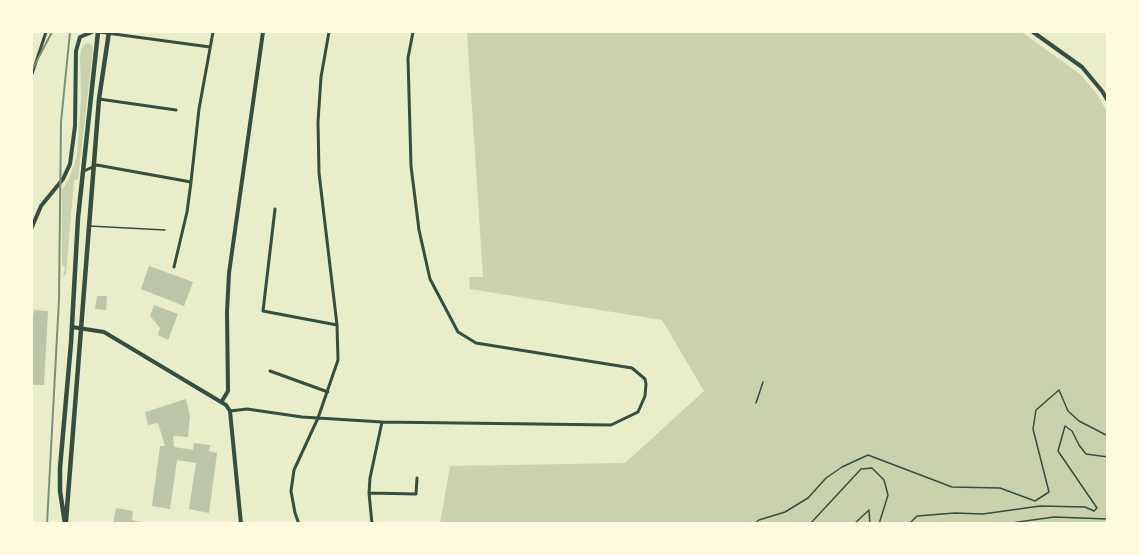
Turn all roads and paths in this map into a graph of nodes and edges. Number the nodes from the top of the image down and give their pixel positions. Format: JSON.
{"nodes":[{"id":1,"x":46,"y":32,"type":"edge"},
{"id":2,"x":92,"y":32,"type":"edge"},
{"id":3,"x":98,"y":32,"type":"edge"},
{"id":4,"x":213,"y":32,"type":"edge"},
{"id":5,"x":263,"y":32,"type":"edge"},
{"id":6,"x":329,"y":32,"type":"edge"},
{"id":7,"x":413,"y":32,"type":"edge"},
{"id":8,"x":1033,"y":32,"type":"edge"},
{"id":9,"x":110,"y":33,"type":"edge"},
{"id":10,"x":211,"y":47,"type":"junction"},
{"id":11,"x":32,"y":74,"type":"edge"},
{"id":12,"x":99,"y":99,"type":"junction"},
{"id":13,"x":1107,"y":101,"type":"edge"},
{"id":14,"x":176,"y":110,"type":"dead end"},
{"id":15,"x":93,"y":166,"type":"junction"},
{"id":16,"x":82,"y":173,"type":"junction"},
{"id":17,"x":191,"y":182,"type":"junction"},
{"id":18,"x":275,"y":209,"type":"dead end"},
{"id":19,"x":88,"y":226,"type":"junction"},
{"id":20,"x":32,"y":227,"type":"edge"},
{"id":21,"x":165,"y":230,"type":"dead end"},
{"id":22,"x":174,"y":267,"type":"dead end"},
{"id":23,"x":337,"y":325,"type":"junction"},
{"id":24,"x":72,"y":327,"type":"junction"},
{"id":25,"x":82,"y":328,"type":"junction"},
{"id":26,"x":270,"y":371,"type":"dead end"},
{"id":27,"x":763,"y":382,"type":"dead end"},
{"id":28,"x":328,"y":392,"type":"junction"},
{"id":29,"x":222,"y":401,"type":"junction"},
{"id":30,"x":756,"y":403,"type":"dead end"},
{"id":31,"x":230,"y":411,"type":"junction"},
{"id":32,"x":318,"y":418,"type":"junction"},
{"id":33,"x":382,"y":422,"type":"junction"},
{"id":34,"x":1107,"y":436,"type":"edge"},
{"id":35,"x":1107,"y":457,"type":"edge"},
{"id":36,"x":417,"y":478,"type":"dead end"},
{"id":37,"x":369,"y":493,"type":"junction"},
{"id":38,"x":1107,"y":519,"type":"edge"},
{"id":39,"x":66,"y":524,"type":"edge"},
{"id":40,"x":242,"y":524,"type":"edge"},
{"id":41,"x":299,"y":524,"type":"edge"},
{"id":42,"x":372,"y":524,"type":"edge"},
{"id":43,"x":754,"y":524,"type":"edge"},
{"id":44,"x":810,"y":524,"type":"edge"},
{"id":45,"x":854,"y":524,"type":"edge"},
{"id":46,"x":870,"y":524,"type":"edge"},
{"id":47,"x":879,"y":524,"type":"edge"},
{"id":48,"x":909,"y":524,"type":"edge"},
{"id":49,"x":1004,"y":524,"type":"edge"}],
"edges":[{"from":1,"to":11,"type":"street"},
{"from":2,"to":20,"type":"street"},
{"from":3,"to":9,"type":"street"},
{"from":3,"to":16,"type":"main road"},
{"from":4,"to":10,"type":"street"},
{"from":5,"to":29,"type":"street"},
{"from":6,"to":23,"type":"street"},
{"from":7,"to":33,"type":"street"},
{"from":8,"to":13,"type":"street"},
{"from":9,"to":10,"type":"street"},
{"from":9,"to":12,"type":"main road"},
{"from":10,"to":17,"type":"street"},
{"from":12,"to":14,"type":"street"},
{"from":12,"to":15,"type":"main road"},
{"from":15,"to":16,"type":"street"},
{"from":15,"to":17,"type":"street"},
{"from":15,"to":19,"type":"main road"},
{"from":16,"to":24,"type":"main road"},
{"from":17,"to":22,"type":"street"},
{"from":18,"to":23,"type":"street"},
{"from":19,"to":21,"type":"lane"},
{"from":19,"to":25,"type":"main road"},
{"from":23,"to":28,"type":"street"},
{"from":24,"to":25,"type":"street"},
{"from":24,"to":39,"type":"main road"},
{"from":25,"to":29,"type":"street"},
{"from":25,"to":39,"type":"main road"},
{"from":26,"to":28,"type":"street"},
{"from":27,"to":30,"type":"path"},
{"from":28,"to":32,"type":"street"},
{"from":29,"to":31,"type":"street"},
{"from":31,"to":32,"type":"street"},
{"from":31,"to":40,"type":"street"},
{"from":32,"to":33,"type":"street"},
{"from":32,"to":41,"type":"street"},
{"from":33,"to":37,"type":"street"},
{"from":34,"to":43,"type":"path"},
{"from":35,"to":48,"type":"path"},
{"from":36,"to":37,"type":"street"},
{"from":37,"to":42,"type":"street"},
{"from":38,"to":49,"type":"path"},
{"from":44,"to":47,"type":"path"},
{"from":45,"to":46,"type":"path"}]}
